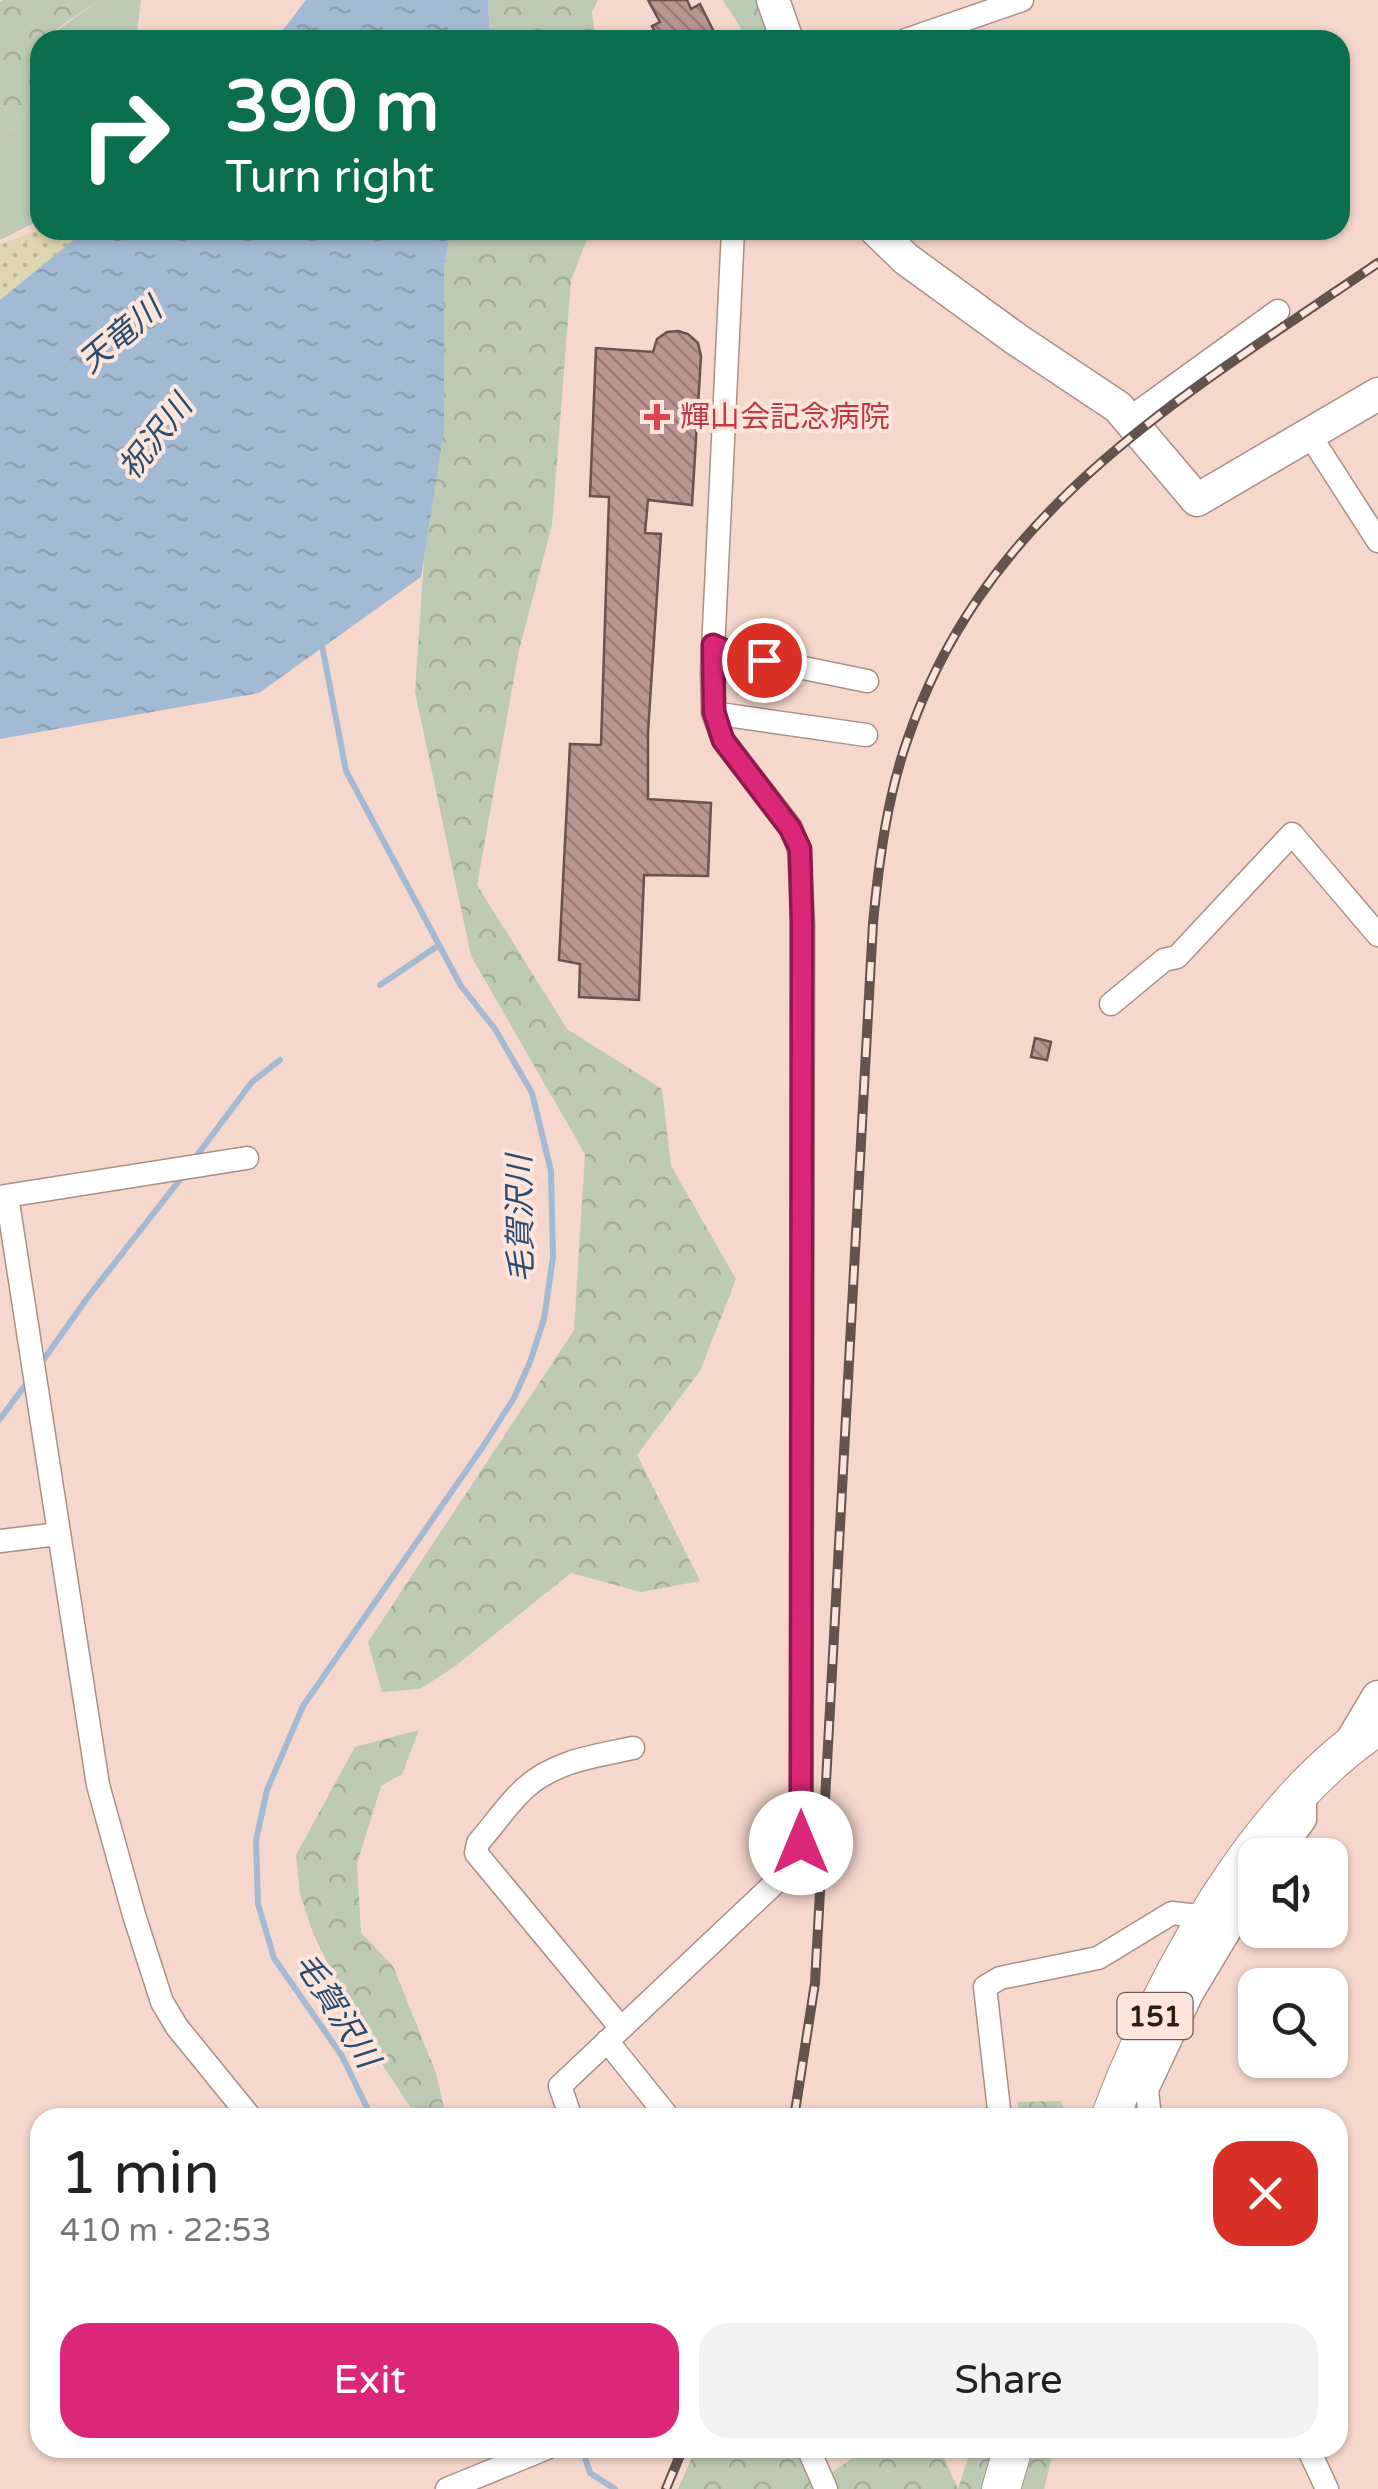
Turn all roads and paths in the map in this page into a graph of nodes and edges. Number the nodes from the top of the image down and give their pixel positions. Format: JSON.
{"nodes":[{"id":1,"x":772,"y":0,"type":"edge"},
{"id":2,"x":1022,"y":0,"type":"edge"},
{"id":3,"x":783,"y":30,"type":"edge"},
{"id":4,"x":935,"y":30,"type":"edge"},
{"id":5,"x":733,"y":240,"type":"edge"},
{"id":6,"x":886,"y":240,"type":"edge"},
{"id":7,"x":1278,"y":311,"type":"dead end"},
{"id":8,"x":1378,"y":394,"type":"edge"},
{"id":9,"x":1130,"y":418,"type":"junction"},
{"id":10,"x":1310,"y":434,"type":"junction"},
{"id":11,"x":1378,"y":541,"type":"edge"},
{"id":12,"x":713,"y":645,"type":"junction"},
{"id":13,"x":867,"y":682,"type":"dead end"},
{"id":14,"x":714,"y":712,"type":"junction"},
{"id":15,"x":866,"y":735,"type":"dead end"},
{"id":16,"x":1378,"y":935,"type":"edge"},
{"id":17,"x":1111,"y":1004,"type":"dead end"},
{"id":18,"x":247,"y":1158,"type":"dead end"},
{"id":19,"x":4,"y":1196,"type":"edge"},
{"id":20,"x":58,"y":1534,"type":"junction"},
{"id":21,"x":0,"y":1541,"type":"edge"},
{"id":22,"x":1378,"y":1697,"type":"edge"},
{"id":23,"x":1364,"y":1735,"type":"edge"},
{"id":24,"x":633,"y":1748,"type":"dead end"},
{"id":25,"x":1305,"y":1786,"type":"junction"},
{"id":26,"x":1292,"y":1838,"type":"edge"},
{"id":27,"x":1207,"y":1917,"type":"junction"},
{"id":28,"x":1238,"y":1917,"type":"edge"},
{"id":29,"x":614,"y":2034,"type":"junction"},
{"id":30,"x":243,"y":2108,"type":"edge"},
{"id":31,"x":567,"y":2108,"type":"edge"},
{"id":32,"x":662,"y":2108,"type":"edge"},
{"id":33,"x":999,"y":2108,"type":"edge"},
{"id":34,"x":1114,"y":2108,"type":"edge"},
{"id":35,"x":1149,"y":2108,"type":"edge"},
{"id":36,"x":519,"y":2458,"type":"edge"},
{"id":37,"x":812,"y":2458,"type":"edge"},
{"id":38,"x":1010,"y":2458,"type":"edge"},
{"id":39,"x":1313,"y":2458,"type":"edge"},
{"id":40,"x":447,"y":2489,"type":"edge"},
{"id":41,"x":826,"y":2489,"type":"edge"},
{"id":42,"x":1001,"y":2489,"type":"edge"},
{"id":43,"x":1327,"y":2489,"type":"edge"}],
"edges":[{"from":1,"to":3,"type":"main road"},
{"from":2,"to":4,"type":"street"},
{"from":5,"to":12,"type":"street"},
{"from":6,"to":9,"type":"main road"},
{"from":7,"to":9,"type":"street"},
{"from":8,"to":10,"type":"main road"},
{"from":9,"to":10,"type":"main road"},
{"from":10,"to":11,"type":"street"},
{"from":12,"to":13,"type":"street"},
{"from":12,"to":14,"type":"street"},
{"from":14,"to":15,"type":"street"},
{"from":14,"to":29,"type":"street"},
{"from":16,"to":17,"type":"street"},
{"from":18,"to":19,"type":"street"},
{"from":19,"to":20,"type":"street"},
{"from":20,"to":21,"type":"street"},
{"from":20,"to":30,"type":"street"},
{"from":22,"to":23,"type":"main road"},
{"from":23,"to":25,"type":"highway","number":"151"},
{"from":24,"to":29,"type":"street"},
{"from":25,"to":26,"type":"street"},
{"from":25,"to":27,"type":"highway","number":"151"},
{"from":27,"to":33,"type":"street"},
{"from":27,"to":34,"type":"highway","number":"151"},
{"from":28,"to":35,"type":"street"},
{"from":29,"to":31,"type":"street"},
{"from":29,"to":32,"type":"street"},
{"from":36,"to":40,"type":"street"},
{"from":37,"to":41,"type":"street"},
{"from":38,"to":42,"type":"highway"},
{"from":39,"to":43,"type":"street"}]}
